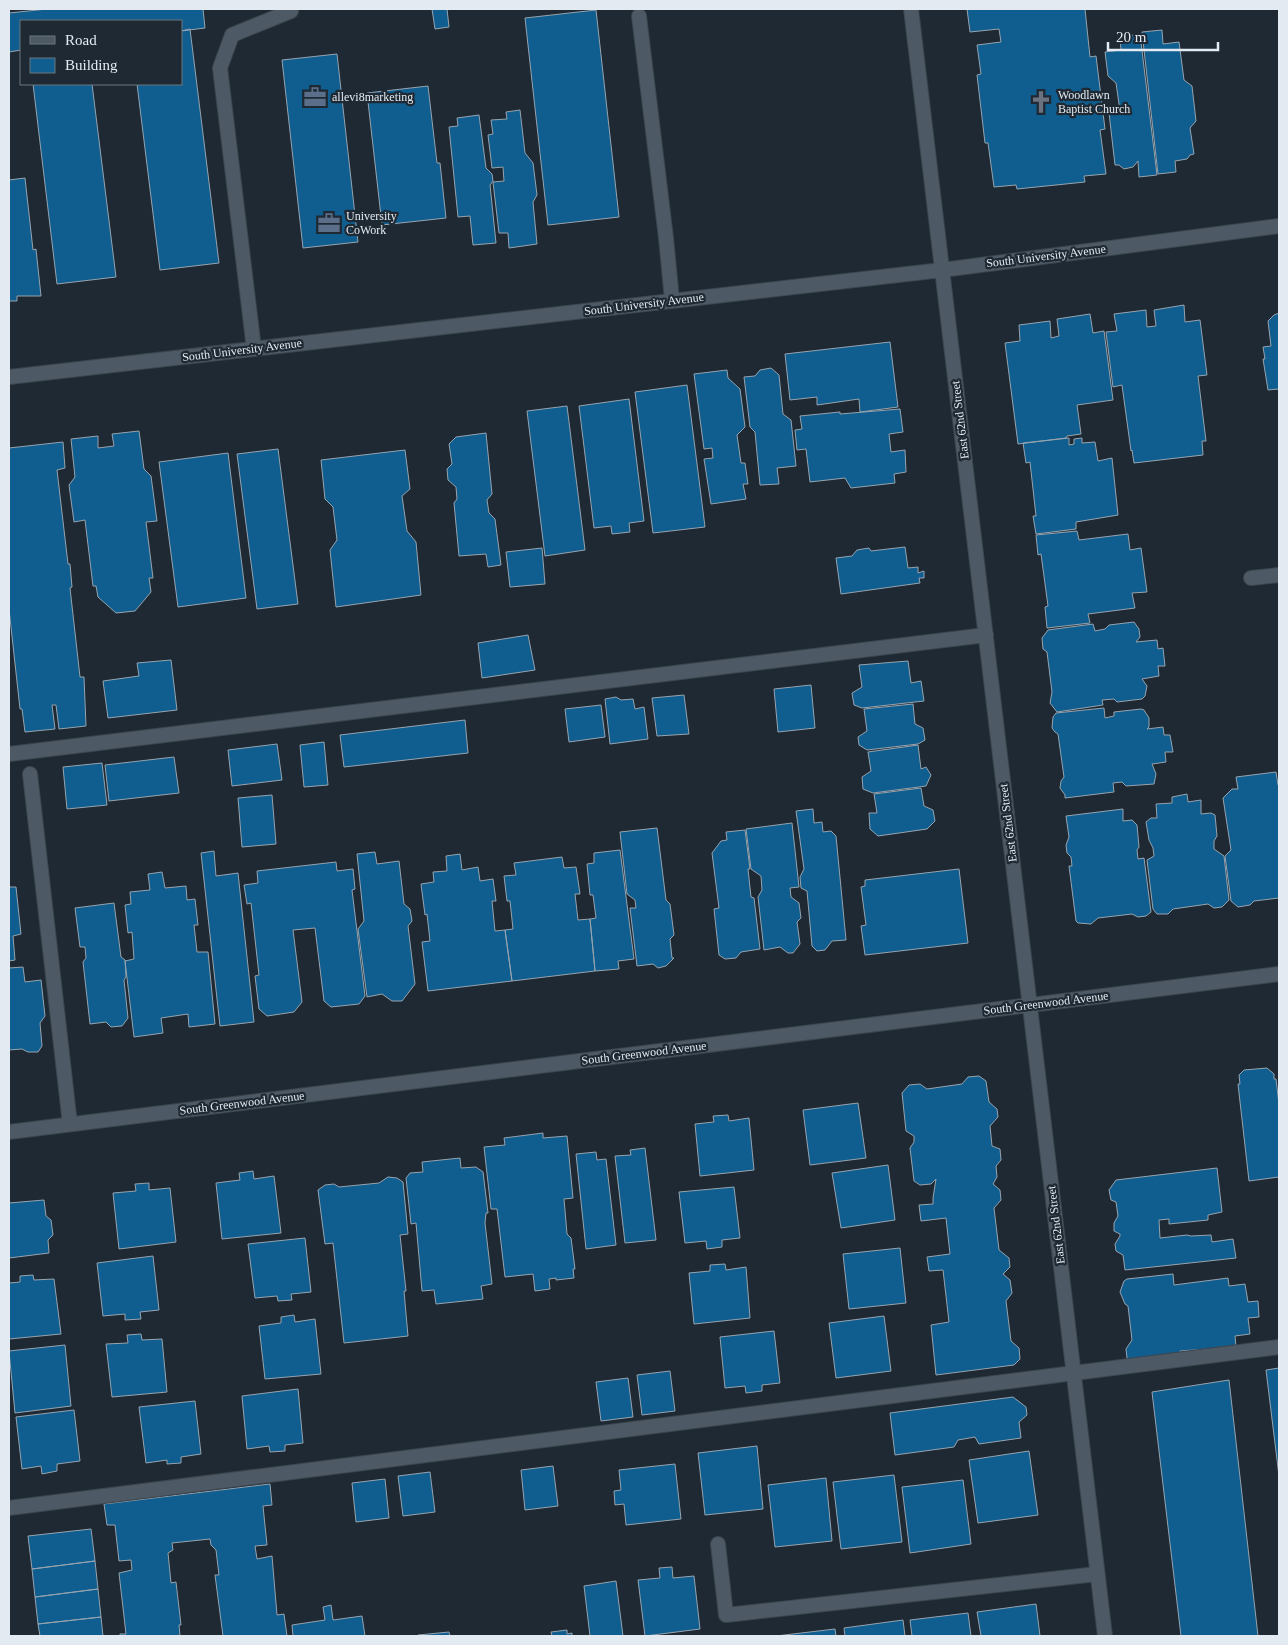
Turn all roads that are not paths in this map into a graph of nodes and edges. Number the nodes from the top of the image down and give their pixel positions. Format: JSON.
{"nodes":[{"id":1,"x":911,"y":9,"type":"edge"},
{"id":2,"x":291,"y":12,"type":"dead end"},
{"id":3,"x":639,"y":16,"type":"dead end"},
{"id":4,"x":1279,"y":226,"type":"edge"},
{"id":5,"x":942,"y":270,"type":"junction"},
{"id":6,"x":672,"y":300,"type":"junction"},
{"id":7,"x":254,"y":349,"type":"junction"},
{"id":8,"x":9,"y":377,"type":"edge"},
{"id":9,"x":1279,"y":575,"type":"edge"},
{"id":10,"x":1251,"y":578,"type":"dead end"},
{"id":11,"x":986,"y":635,"type":"junction"},
{"id":12,"x":9,"y":754,"type":"edge"},
{"id":13,"x":30,"y":774,"type":"dead end"},
{"id":14,"x":1279,"y":974,"type":"edge"},
{"id":15,"x":1029,"y":1005,"type":"junction"},
{"id":16,"x":70,"y":1124,"type":"junction"},
{"id":17,"x":9,"y":1132,"type":"edge"},
{"id":18,"x":1279,"y":1347,"type":"edge"},
{"id":19,"x":1073,"y":1373,"type":"junction"},
{"id":20,"x":9,"y":1508,"type":"edge"},
{"id":21,"x":718,"y":1544,"type":"dead end"},
{"id":22,"x":1097,"y":1574,"type":"junction"},
{"id":23,"x":1105,"y":1636,"type":"edge"}],
"edges":[{"from":1,"to":5,"type":"street","name":"East 62nd Street"},
{"from":2,"to":7,"type":"street"},
{"from":3,"to":6,"type":"street"},
{"from":4,"to":5,"type":"street","name":"South University Avenue"},
{"from":5,"to":6,"type":"street","name":"South University Avenue"},
{"from":5,"to":11,"type":"street","name":"East 62nd Street"},
{"from":6,"to":7,"type":"street","name":"South University Avenue"},
{"from":7,"to":8,"type":"street","name":"South University Avenue"},
{"from":9,"to":10,"type":"street"},
{"from":11,"to":12,"type":"street"},
{"from":11,"to":15,"type":"street","name":"East 62nd Street"},
{"from":13,"to":16,"type":"street"},
{"from":14,"to":15,"type":"street","name":"South Greenwood Avenue"},
{"from":15,"to":16,"type":"street","name":"South Greenwood Avenue"},
{"from":15,"to":19,"type":"street","name":"East 62nd Street"},
{"from":16,"to":17,"type":"street","name":"South Greenwood Avenue"},
{"from":18,"to":19,"type":"street"},
{"from":19,"to":20,"type":"street"},
{"from":19,"to":22,"type":"street","name":"East 62nd Street"},
{"from":21,"to":22,"type":"street"},
{"from":22,"to":23,"type":"street","name":"East 62nd Street"}]}
